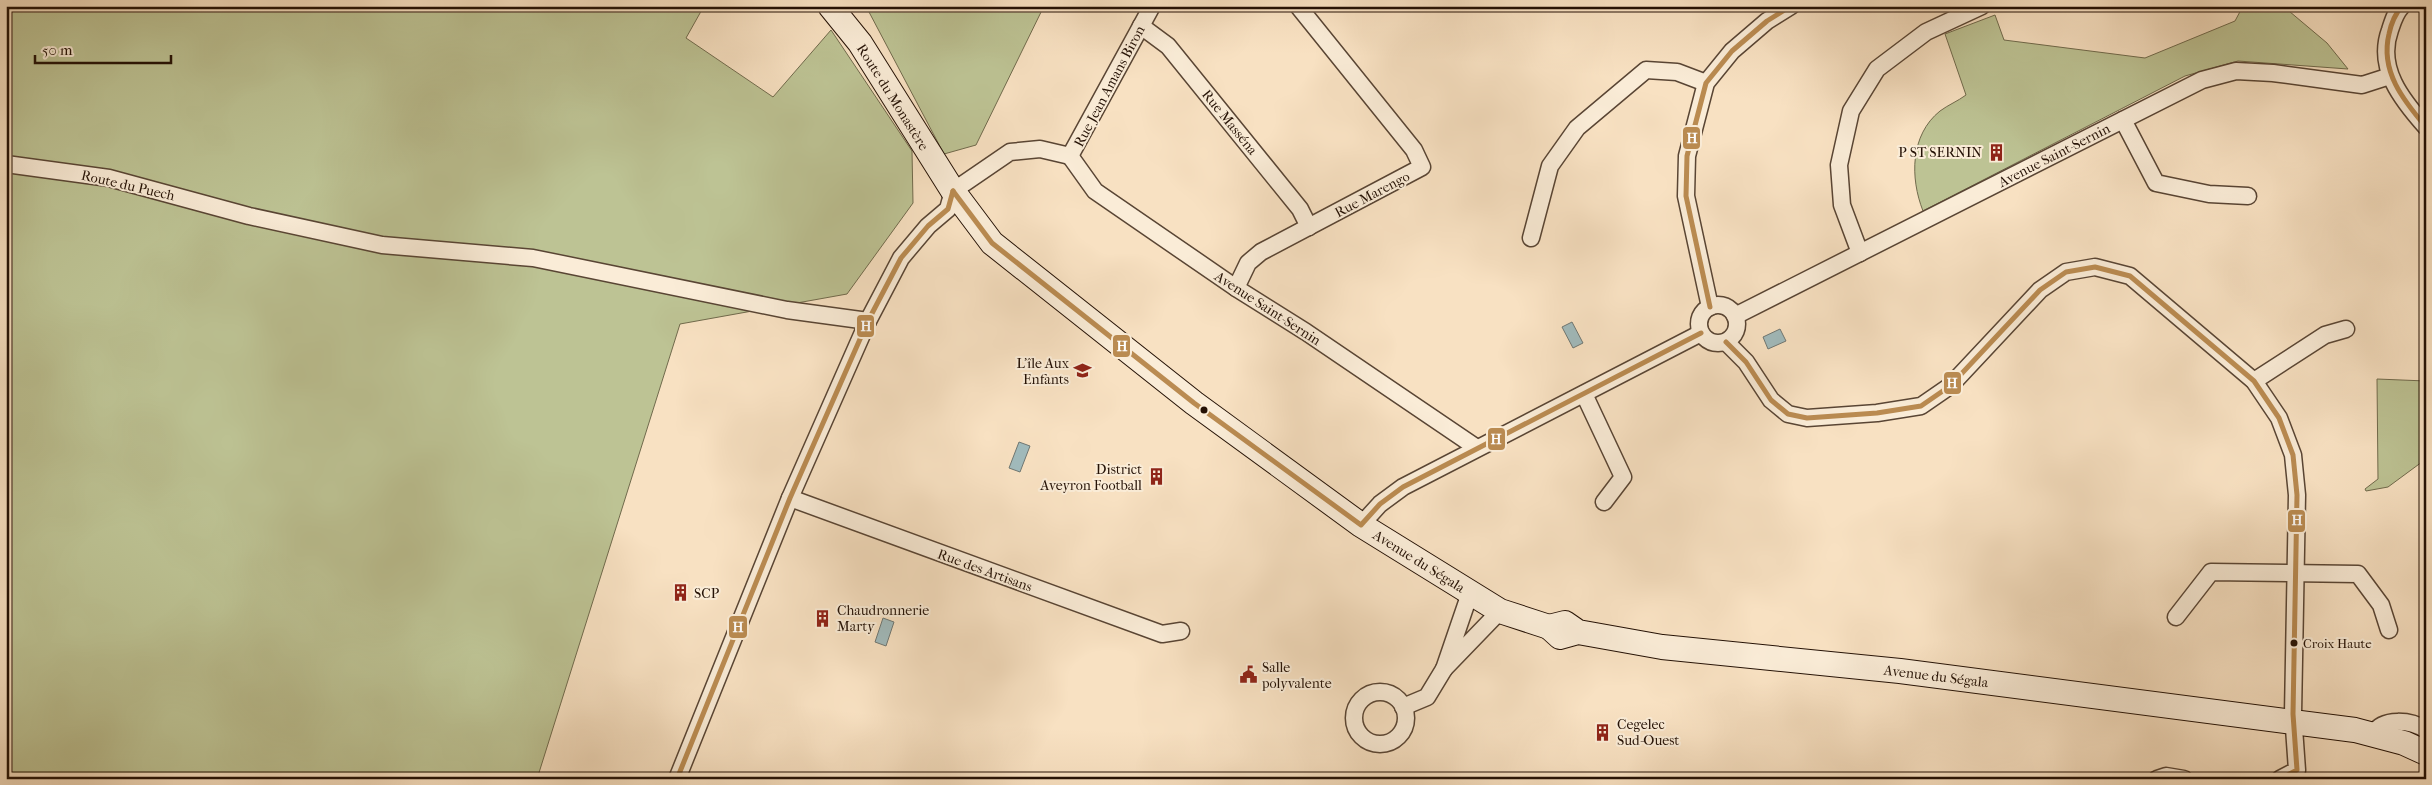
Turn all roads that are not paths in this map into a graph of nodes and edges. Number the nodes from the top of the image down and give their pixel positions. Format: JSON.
{"nodes":[{"id":1,"x":830,"y":6,"type":"edge"},
{"id":2,"x":1152,"y":6,"type":"edge"},
{"id":3,"x":1298,"y":6,"type":"edge"},
{"id":4,"x":1791,"y":6,"type":"edge"},
{"id":5,"x":1982,"y":6,"type":"edge"},
{"id":6,"x":2402,"y":6,"type":"edge"},
{"id":7,"x":1141,"y":26,"type":"junction"},
{"id":8,"x":2390,"y":76,"type":"junction"},
{"id":9,"x":1706,"y":83,"type":"junction"},
{"id":10,"x":2124,"y":120,"type":"junction"},
{"id":11,"x":2426,"y":127,"type":"edge"},
{"id":12,"x":1070,"y":156,"type":"junction"},
{"id":13,"x":6,"y":164,"type":"edge"},
{"id":14,"x":953,"y":191,"type":"junction"},
{"id":15,"x":2248,"y":196,"type":"dead end"},
{"id":16,"x":1309,"y":227,"type":"junction"},
{"id":17,"x":1531,"y":238,"type":"dead end"},
{"id":18,"x":1860,"y":253,"type":"junction"},
{"id":19,"x":1236,"y":288,"type":"junction"},
{"id":20,"x":1710,"y":307,"type":"junction"},
{"id":21,"x":1735,"y":316,"type":"junction"},
{"id":22,"x":868,"y":321,"type":"junction"},
{"id":23,"x":2346,"y":330,"type":"dead end"},
{"id":24,"x":1701,"y":333,"type":"junction"},
{"id":25,"x":1726,"y":342,"type":"junction"},
{"id":26,"x":2254,"y":382,"type":"junction"},
{"id":27,"x":1584,"y":394,"type":"junction"},
{"id":28,"x":1477,"y":448,"type":"junction"},
{"id":29,"x":790,"y":498,"type":"junction"},
{"id":30,"x":1604,"y":502,"type":"dead end"},
{"id":31,"x":1361,"y":525,"type":"junction"},
{"id":32,"x":2296,"y":573,"type":"junction"},
{"id":33,"x":1470,"y":592,"type":"junction"},
{"id":34,"x":1500,"y":611,"type":"junction"},
{"id":35,"x":2176,"y":617,"type":"dead end"},
{"id":36,"x":2390,"y":630,"type":"dead end"},
{"id":37,"x":1182,"y":631,"type":"dead end"},
{"id":38,"x":1444,"y":669,"type":"junction"},
{"id":39,"x":1403,"y":706,"type":"dead end"},
{"id":40,"x":2293,"y":723,"type":"junction"},
{"id":41,"x":2426,"y":730,"type":"edge"},
{"id":42,"x":2373,"y":734,"type":"junction"},
{"id":43,"x":2426,"y":753,"type":"edge"},
{"id":44,"x":2297,"y":774,"type":"edge"},
{"id":45,"x":677,"y":779,"type":"edge"},
{"id":46,"x":2157,"y":779,"type":"edge"},
{"id":47,"x":2184,"y":779,"type":"edge"},
{"id":48,"x":2280,"y":779,"type":"edge"}],
"edges":[{"from":1,"to":14,"type":"street","name":"Route du Monastère"},
{"from":2,"to":7,"type":"street","name":"Rue Jean Amans Biron"},
{"from":3,"to":16,"type":"street","name":"Rue Marengo"},
{"from":4,"to":9,"type":"street"},
{"from":5,"to":18,"type":"street"},
{"from":6,"to":8,"type":"street"},
{"from":7,"to":12,"type":"street","name":"Rue Jean Amans Biron"},
{"from":7,"to":16,"type":"street","name":"Rue Masséna"},
{"from":8,"to":10,"type":"street","name":"Avenue Saint-Sernin"},
{"from":8,"to":11,"type":"street"},
{"from":9,"to":17,"type":"street"},
{"from":9,"to":20,"type":"street"},
{"from":10,"to":15,"type":"street"},
{"from":10,"to":18,"type":"street","name":"Avenue Saint-Sernin"},
{"from":12,"to":14,"type":"street","name":"Rue Jean Amans Biron"},
{"from":12,"to":19,"type":"street","name":"Avenue Saint-Sernin"},
{"from":13,"to":22,"type":"street","name":"Route du Puech"},
{"from":14,"to":22,"type":"street"},
{"from":14,"to":31,"type":"street","name":"Avenue du Ségala"},
{"from":16,"to":19,"type":"street","name":"Rue Marengo"},
{"from":18,"to":21,"type":"street","name":"Avenue Saint-Sernin"},
{"from":19,"to":28,"type":"street","name":"Avenue Saint-Sernin"},
{"from":20,"to":21,"type":"street"},
{"from":20,"to":24,"type":"street"},
{"from":21,"to":25,"type":"street"},
{"from":22,"to":29,"type":"street"},
{"from":23,"to":26,"type":"street"},
{"from":24,"to":25,"type":"street"},
{"from":24,"to":27,"type":"street"},
{"from":25,"to":26,"type":"street"},
{"from":26,"to":32,"type":"street"},
{"from":27,"to":28,"type":"street"},
{"from":27,"to":30,"type":"street"},
{"from":28,"to":31,"type":"street"},
{"from":29,"to":37,"type":"street","name":"Rue des Artisans"},
{"from":29,"to":45,"type":"street"},
{"from":31,"to":33,"type":"street","name":"Avenue du Ségala"},
{"from":32,"to":35,"type":"street"},
{"from":32,"to":36,"type":"street"},
{"from":32,"to":40,"type":"street"},
{"from":33,"to":34,"type":"street","name":"Avenue du Ségala"},
{"from":33,"to":38,"type":"street"},
{"from":34,"to":38,"type":"street"},
{"from":34,"to":40,"type":"street","name":"Avenue du Ségala"},
{"from":38,"to":39,"type":"street"},
{"from":40,"to":42,"type":"street"},
{"from":40,"to":44,"type":"street"},
{"from":41,"to":42,"type":"street"},
{"from":42,"to":43,"type":"street"},
{"from":44,"to":48,"type":"street"},
{"from":46,"to":47,"type":"street"}]}
